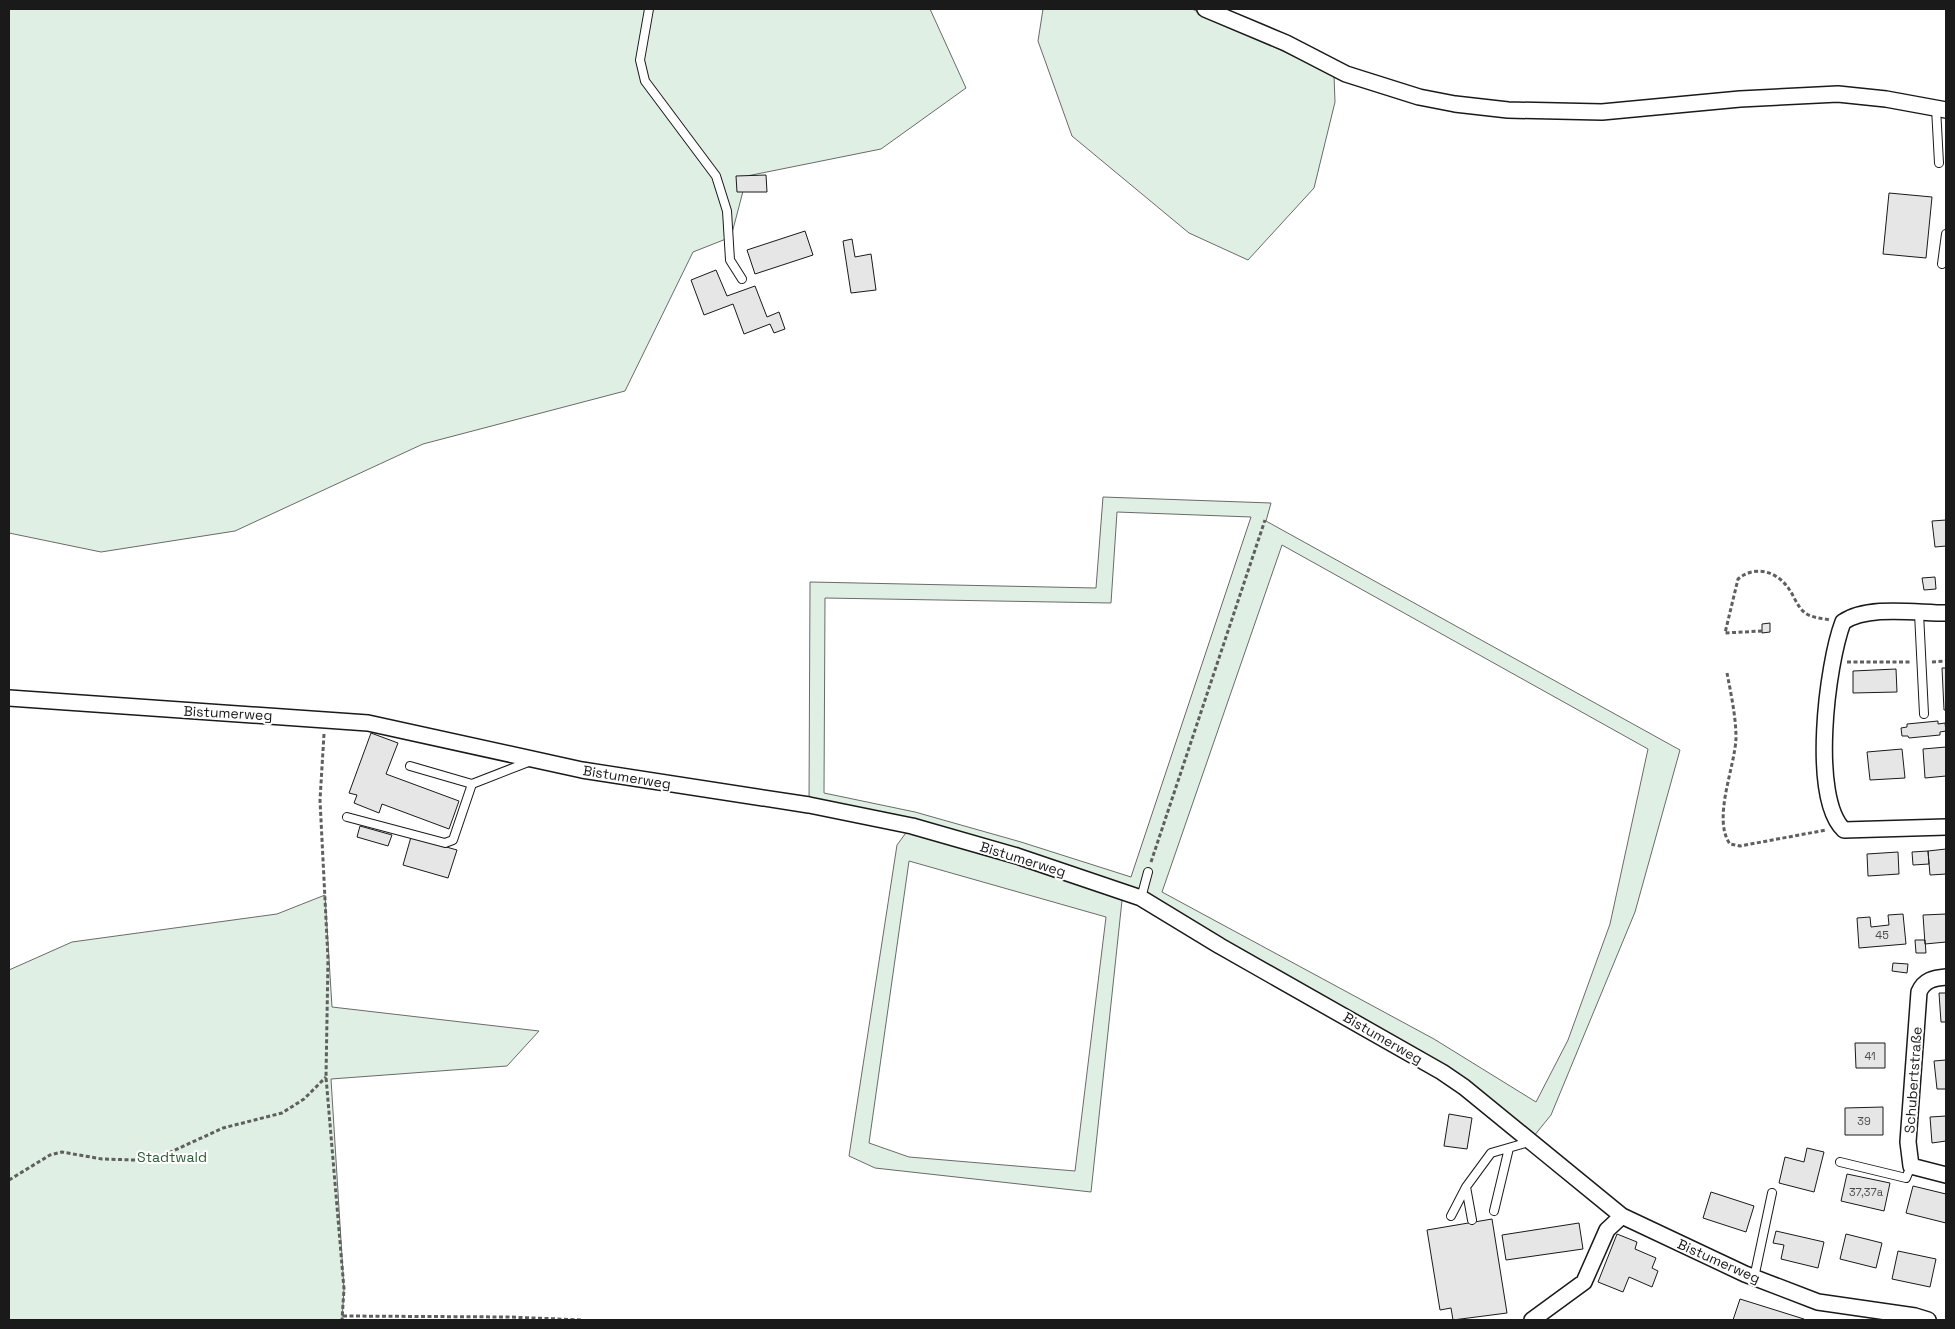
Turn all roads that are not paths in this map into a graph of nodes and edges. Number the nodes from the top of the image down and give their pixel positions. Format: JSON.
{"nodes":[{"id":1,"x":649,"y":9,"type":"edge"},
{"id":2,"x":1205,"y":9,"type":"edge"},
{"id":3,"x":1941,"y":109,"type":"edge"},
{"id":4,"x":1939,"y":163,"type":"dead end"},
{"id":5,"x":1946,"y":234,"type":"edge"},
{"id":6,"x":1942,"y":264,"type":"dead end"},
{"id":7,"x":742,"y":278,"type":"dead end"},
{"id":8,"x":1946,"y":612,"type":"edge"},
{"id":9,"x":1919,"y":613,"type":"junction"},
{"id":10,"x":9,"y":698,"type":"edge"},
{"id":11,"x":1924,"y":714,"type":"dead end"},
{"id":12,"x":535,"y":759,"type":"junction"},
{"id":13,"x":410,"y":766,"type":"dead end"},
{"id":14,"x":472,"y":784,"type":"junction"},
{"id":15,"x":347,"y":817,"type":"dead end"},
{"id":16,"x":1946,"y":827,"type":"edge"},
{"id":17,"x":1148,"y":872,"type":"road end"},
{"id":18,"x":1141,"y":898,"type":"junction"},
{"id":19,"x":1946,"y":977,"type":"edge"},
{"id":20,"x":1529,"y":1142,"type":"junction"},
{"id":21,"x":1508,"y":1148,"type":"junction"},
{"id":22,"x":1840,"y":1162,"type":"dead end"},
{"id":23,"x":1911,"y":1166,"type":"junction"},
{"id":24,"x":1946,"y":1175,"type":"edge"},
{"id":25,"x":1466,"y":1187,"type":"junction"},
{"id":26,"x":1772,"y":1193,"type":"dead end"},
{"id":27,"x":1494,"y":1211,"type":"dead end"},
{"id":28,"x":1451,"y":1216,"type":"dead end"},
{"id":29,"x":1622,"y":1216,"type":"junction"},
{"id":30,"x":1472,"y":1220,"type":"dead end"},
{"id":31,"x":1754,"y":1278,"type":"junction"},
{"id":32,"x":1532,"y":1320,"type":"edge"},
{"id":33,"x":1928,"y":1320,"type":"edge"}],
"edges":[{"from":1,"to":7,"type":"lane"},
{"from":2,"to":3,"type":"street"},
{"from":3,"to":4,"type":"lane"},
{"from":5,"to":6,"type":"lane"},
{"from":8,"to":9,"type":"street"},
{"from":9,"to":11,"type":"lane"},
{"from":9,"to":16,"type":"street"},
{"from":10,"to":12,"type":"street","name":"Bistumerweg"},
{"from":12,"to":14,"type":"lane"},
{"from":12,"to":18,"type":"street","name":"Bistumerweg"},
{"from":13,"to":14,"type":"lane"},
{"from":14,"to":15,"type":"lane"},
{"from":17,"to":18,"type":"lane"},
{"from":18,"to":20,"type":"street","name":"Bistumerweg"},
{"from":19,"to":23,"type":"street","name":"Schubertstraße"},
{"from":20,"to":21,"type":"lane"},
{"from":20,"to":29,"type":"street","name":"Bistumerweg"},
{"from":21,"to":25,"type":"lane"},
{"from":21,"to":27,"type":"lane"},
{"from":22,"to":23,"type":"lane"},
{"from":23,"to":24,"type":"street"},
{"from":25,"to":28,"type":"lane"},
{"from":25,"to":30,"type":"lane"},
{"from":26,"to":31,"type":"lane"},
{"from":29,"to":31,"type":"street","name":"Bistumerweg"},
{"from":29,"to":32,"type":"street"},
{"from":31,"to":33,"type":"street","name":"Bistumerweg"}]}
